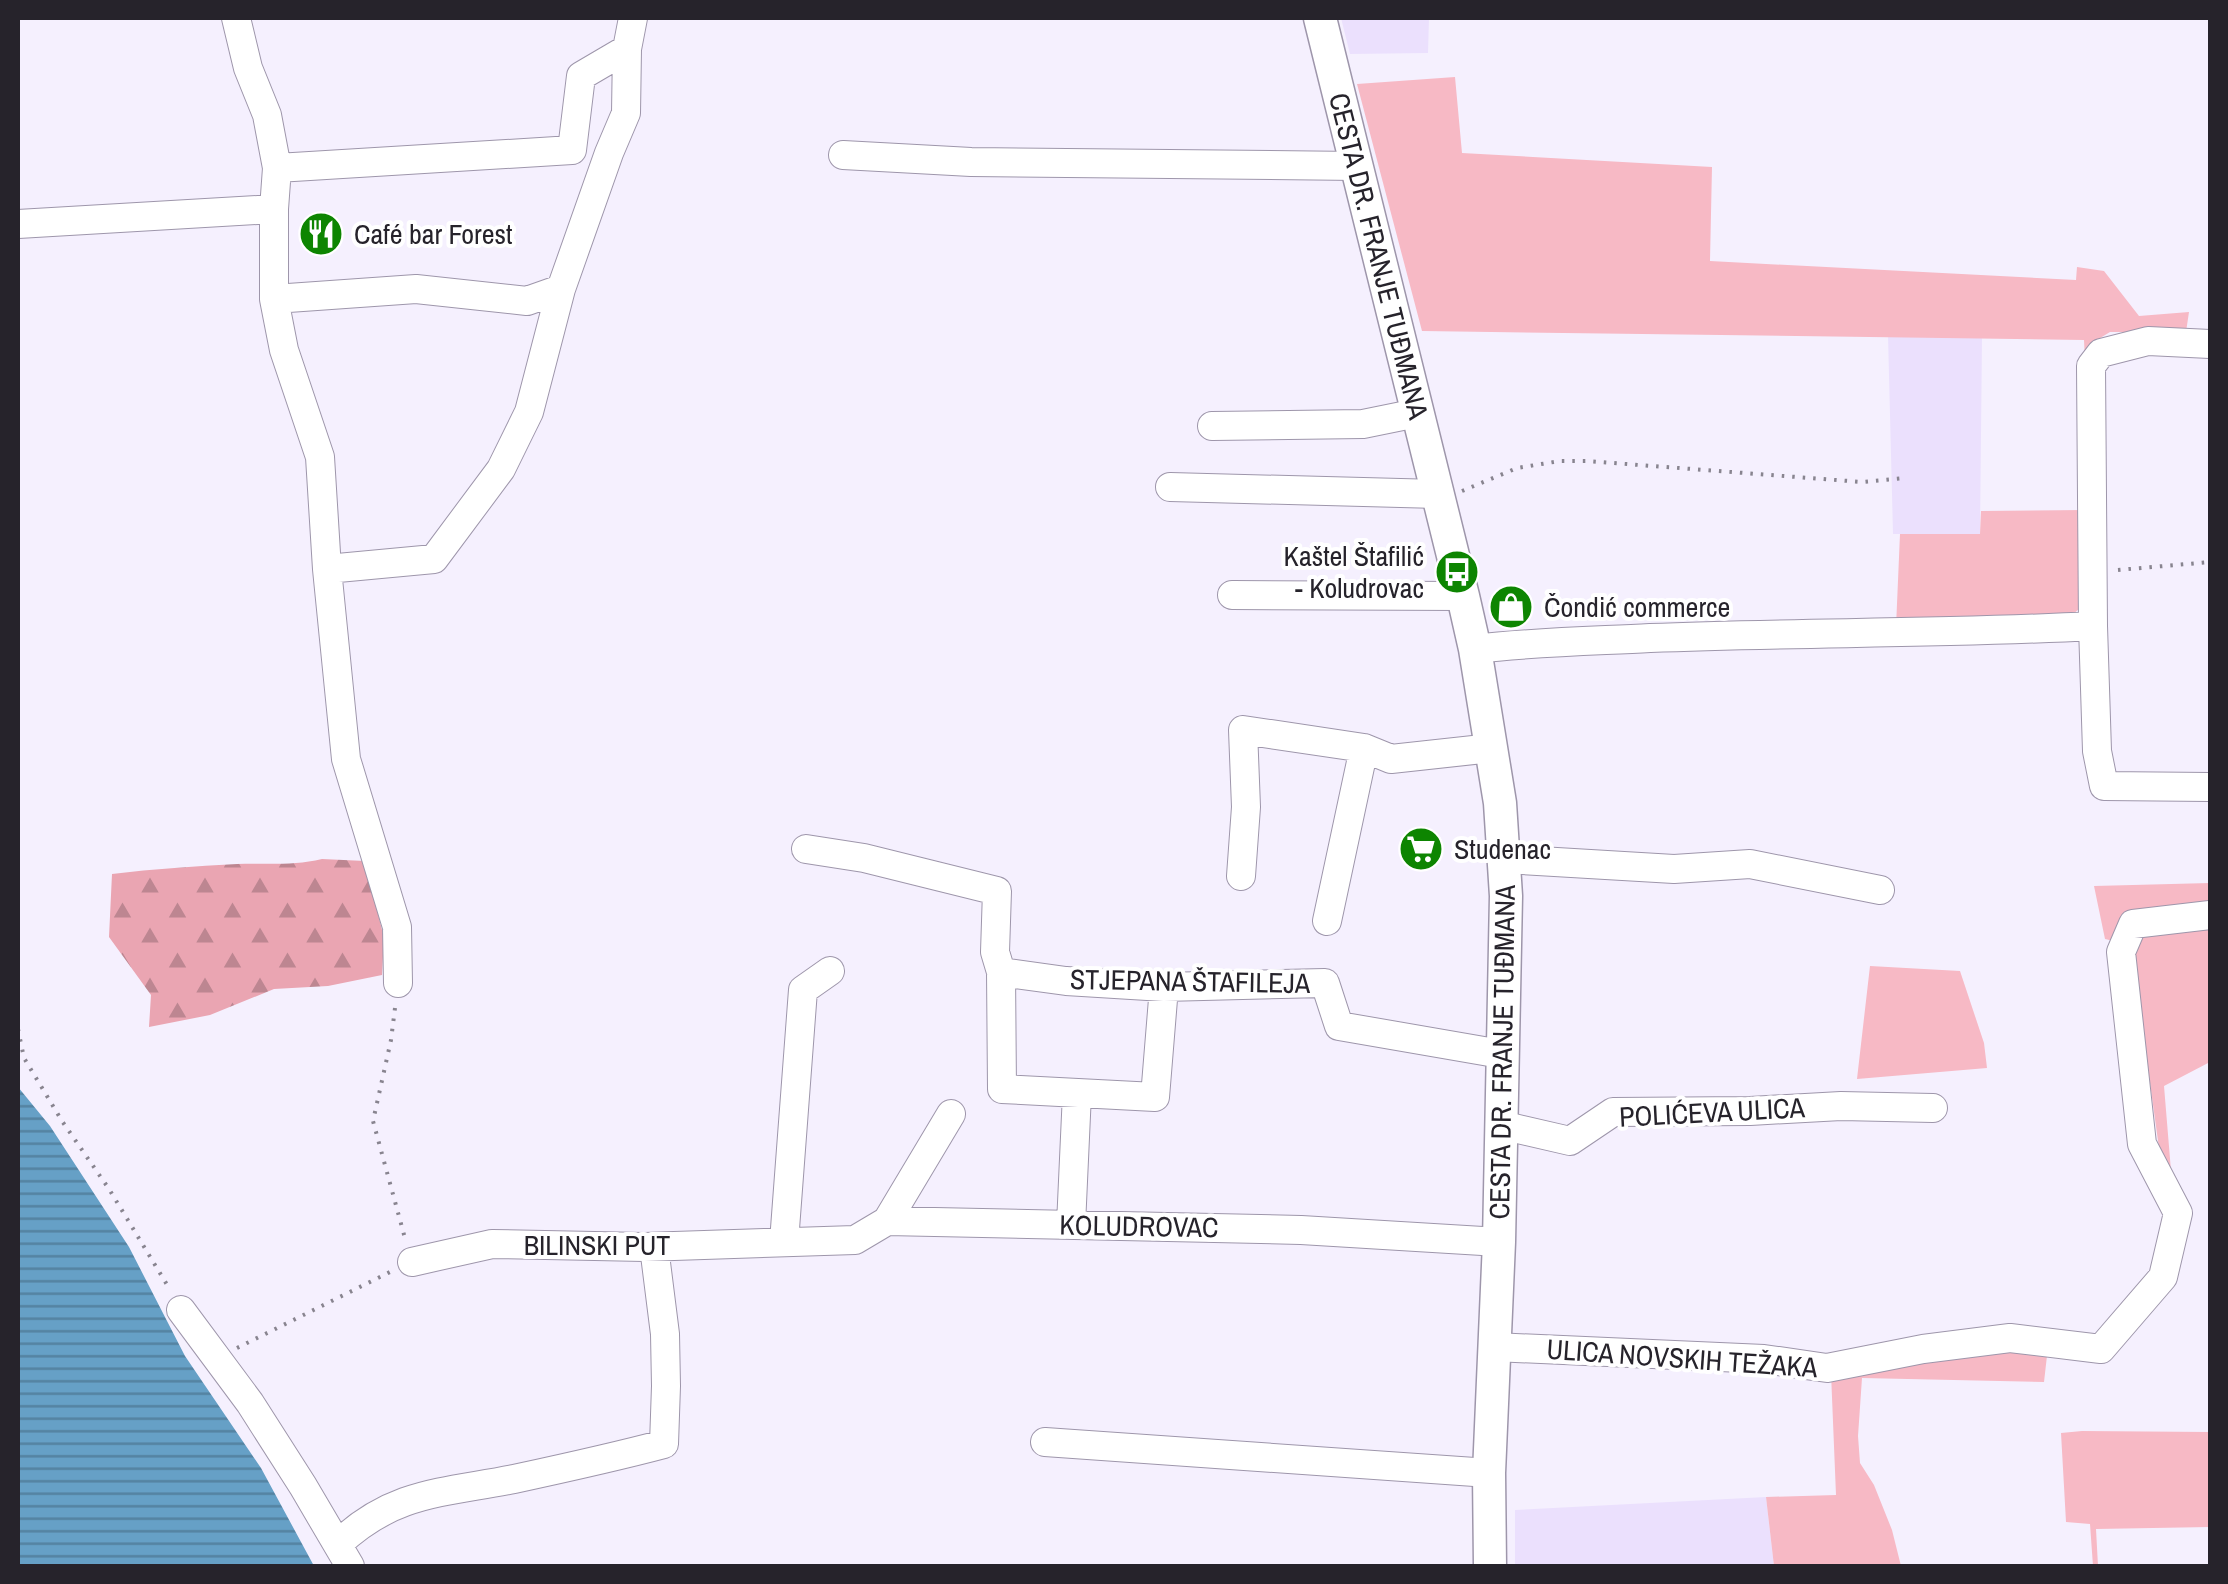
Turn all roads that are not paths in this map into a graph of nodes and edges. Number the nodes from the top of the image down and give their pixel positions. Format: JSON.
{"nodes":[{"id":1,"x":236,"y":18,"type":"edge"},
{"id":2,"x":633,"y":18,"type":"edge"},
{"id":3,"x":1320,"y":18,"type":"edge"},
{"id":4,"x":627,"y":49,"type":"junction"},
{"id":5,"x":843,"y":155,"type":"dead end"},
{"id":6,"x":1358,"y":166,"type":"junction"},
{"id":7,"x":278,"y":168,"type":"junction"},
{"id":8,"x":274,"y":209,"type":"junction"},
{"id":9,"x":18,"y":224,"type":"edge"},
{"id":10,"x":561,"y":289,"type":"junction"},
{"id":11,"x":274,"y":299,"type":"junction"},
{"id":12,"x":2210,"y":344,"type":"edge"},
{"id":13,"x":1417,"y":413,"type":"junction"},
{"id":14,"x":1212,"y":426,"type":"dead end"},
{"id":15,"x":1170,"y":486,"type":"dead end"},
{"id":16,"x":1439,"y":498,"type":"junction"},
{"id":17,"x":328,"y":569,"type":"junction"},
{"id":18,"x":1232,"y":596,"type":"dead end"},
{"id":19,"x":1463,"y":596,"type":"junction"},
{"id":20,"x":2092,"y":626,"type":"junction"},
{"id":21,"x":1475,"y":649,"type":"junction"},
{"id":22,"x":1364,"y":748,"type":"junction"},
{"id":23,"x":1492,"y":748,"type":"junction"},
{"id":24,"x":2210,"y":786,"type":"edge"},
{"id":25,"x":806,"y":849,"type":"dead end"},
{"id":26,"x":1505,"y":859,"type":"junction"},
{"id":27,"x":1242,"y":876,"type":"dead end"},
{"id":28,"x":1880,"y":890,"type":"dead end"},
{"id":29,"x":2210,"y":915,"type":"edge"},
{"id":30,"x":1327,"y":922,"type":"dead end"},
{"id":31,"x":830,"y":971,"type":"dead end"},
{"id":32,"x":1001,"y":972,"type":"junction"},
{"id":33,"x":398,"y":984,"type":"road end"},
{"id":34,"x":1164,"y":986,"type":"junction"},
{"id":35,"x":1501,"y":1054,"type":"junction"},
{"id":36,"x":1077,"y":1093,"type":"junction"},
{"id":37,"x":1933,"y":1108,"type":"dead end"},
{"id":38,"x":950,"y":1114,"type":"dead end"},
{"id":39,"x":1500,"y":1125,"type":"junction"},
{"id":40,"x":886,"y":1220,"type":"junction"},
{"id":41,"x":1071,"y":1225,"type":"junction"},
{"id":42,"x":784,"y":1242,"type":"junction"},
{"id":43,"x":1499,"y":1242,"type":"junction"},
{"id":44,"x":654,"y":1246,"type":"junction"},
{"id":45,"x":412,"y":1262,"type":"road end"},
{"id":46,"x":181,"y":1310,"type":"dead end"},
{"id":47,"x":1494,"y":1347,"type":"junction"},
{"id":48,"x":1045,"y":1442,"type":"dead end"},
{"id":49,"x":1489,"y":1474,"type":"junction"},
{"id":50,"x":344,"y":1556,"type":"edge"},
{"id":51,"x":1490,"y":1566,"type":"edge"}],
"edges":[{"from":1,"to":7,"type":"street"},
{"from":2,"to":4,"type":"street"},
{"from":3,"to":6,"type":"main road","name":"CESTA DR. FRANJE TUĐMANA"},
{"from":4,"to":7,"type":"street"},
{"from":4,"to":10,"type":"street"},
{"from":5,"to":6,"type":"street"},
{"from":6,"to":13,"type":"main road","name":"CESTA DR. FRANJE TUĐMANA"},
{"from":7,"to":8,"type":"street"},
{"from":8,"to":9,"type":"street"},
{"from":8,"to":11,"type":"street"},
{"from":10,"to":11,"type":"street"},
{"from":10,"to":17,"type":"street"},
{"from":11,"to":17,"type":"street"},
{"from":12,"to":20,"type":"street"},
{"from":13,"to":14,"type":"street"},
{"from":13,"to":16,"type":"main road","name":"CESTA DR. FRANJE TUĐMANA"},
{"from":15,"to":16,"type":"street"},
{"from":16,"to":19,"type":"main road","name":"CESTA DR. FRANJE TUĐMANA"},
{"from":17,"to":33,"type":"street"},
{"from":18,"to":19,"type":"street"},
{"from":19,"to":21,"type":"main road","name":"CESTA DR. FRANJE TUĐMANA"},
{"from":20,"to":21,"type":"street"},
{"from":20,"to":24,"type":"street"},
{"from":21,"to":23,"type":"main road","name":"CESTA DR. FRANJE TUĐMANA"},
{"from":22,"to":23,"type":"street"},
{"from":22,"to":27,"type":"street"},
{"from":22,"to":30,"type":"street"},
{"from":23,"to":26,"type":"main road","name":"CESTA DR. FRANJE TUĐMANA"},
{"from":25,"to":32,"type":"street"},
{"from":26,"to":28,"type":"street"},
{"from":26,"to":35,"type":"main road","name":"CESTA DR. FRANJE TUĐMANA"},
{"from":29,"to":47,"type":"street","name":"ULICA NOVSKIH TEŽAKA"},
{"from":31,"to":42,"type":"street"},
{"from":32,"to":34,"type":"street","name":"STJEPANA ŠTAFILEJA"},
{"from":32,"to":36,"type":"street"},
{"from":34,"to":35,"type":"street","name":"STJEPANA ŠTAFILEJA"},
{"from":34,"to":36,"type":"street"},
{"from":35,"to":39,"type":"main road","name":"CESTA DR. FRANJE TUĐMANA"},
{"from":36,"to":41,"type":"street"},
{"from":37,"to":39,"type":"street","name":"POLIĆEVA ULICA"},
{"from":38,"to":40,"type":"street"},
{"from":39,"to":43,"type":"main road","name":"CESTA DR. FRANJE TUĐMANA"},
{"from":40,"to":41,"type":"street","name":"KOLUDROVAC"},
{"from":40,"to":42,"type":"street","name":"KOLUDROVAC"},
{"from":41,"to":43,"type":"street","name":"KOLUDROVAC"},
{"from":42,"to":44,"type":"street","name":"BILINSKI PUT"},
{"from":43,"to":47,"type":"main road","name":"CESTA DR. FRANJE TUĐMANA"},
{"from":44,"to":45,"type":"street","name":"BILINSKI PUT"},
{"from":44,"to":50,"type":"street"},
{"from":46,"to":50,"type":"street"},
{"from":47,"to":49,"type":"main road","name":"CESTA DR. FRANJE TUĐMANA"},
{"from":48,"to":49,"type":"street"},
{"from":49,"to":51,"type":"main road","name":"CESTA DR. FRANJE TUĐMANA"}]}
